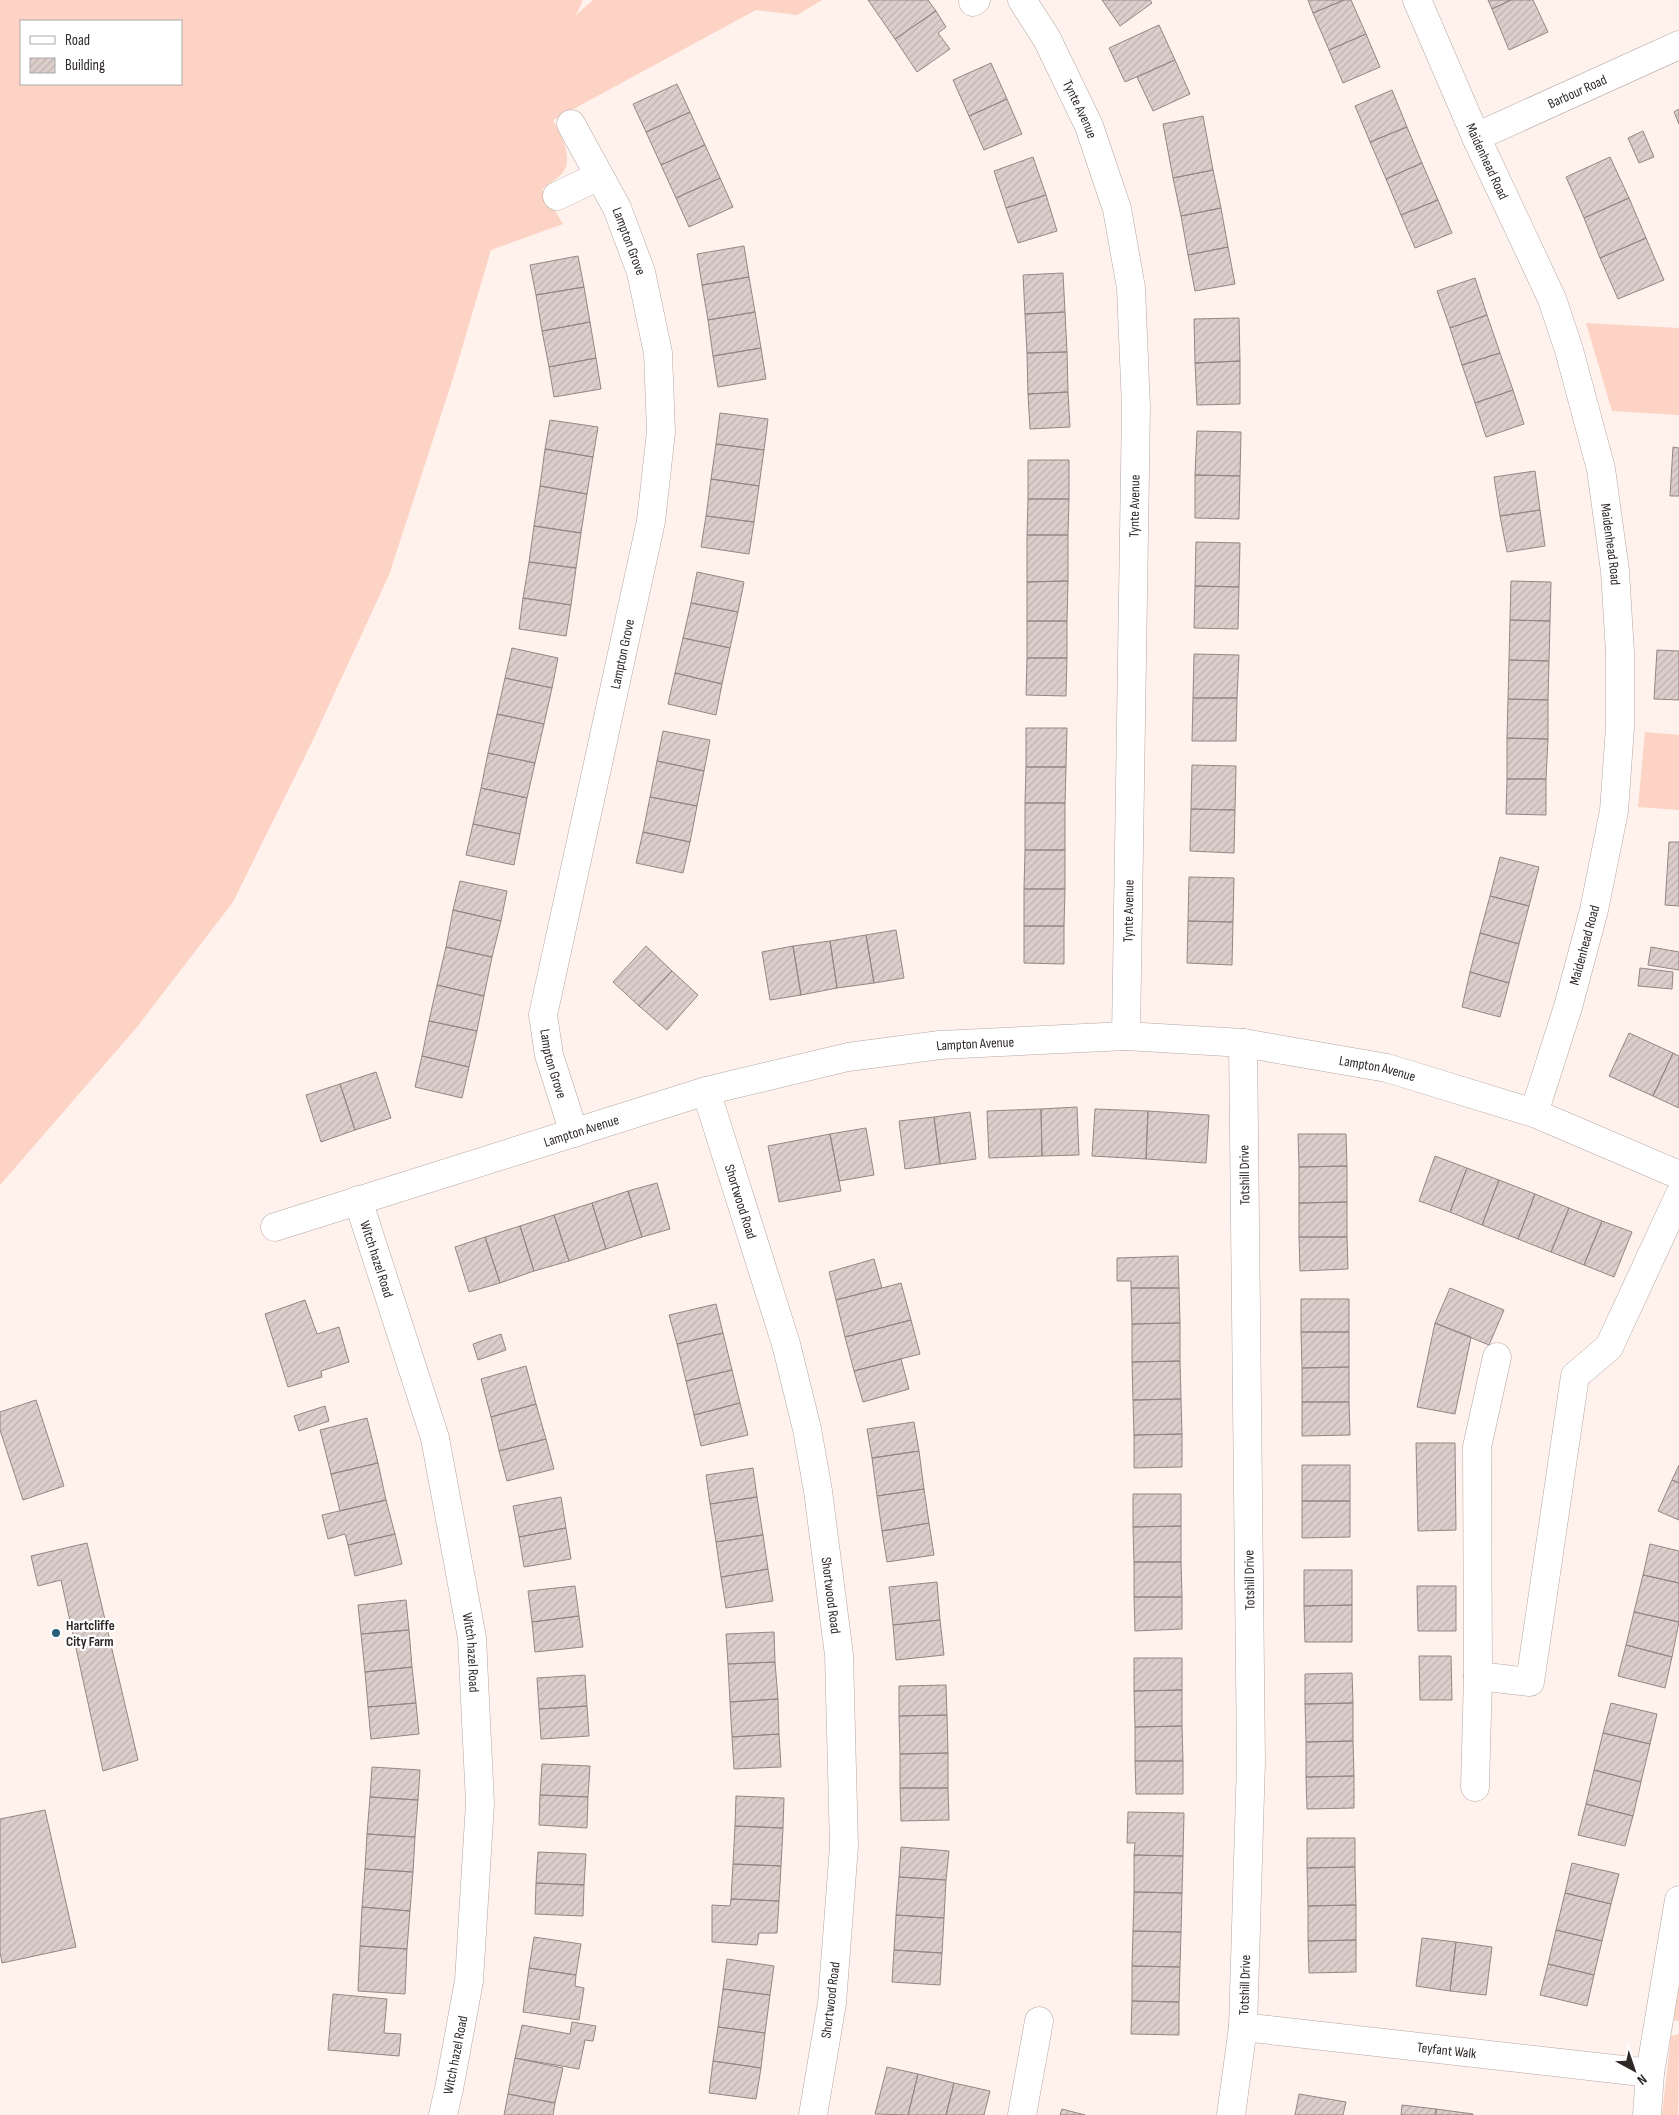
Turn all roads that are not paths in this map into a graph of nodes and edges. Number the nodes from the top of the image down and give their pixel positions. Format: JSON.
{"nodes":[{"id":1,"x":1022,"y":0,"type":"edge"},
{"id":2,"x":1417,"y":0,"type":"edge"},
{"id":3,"x":1679,"y":45,"type":"edge"},
{"id":4,"x":570,"y":124,"type":"dead end"},
{"id":5,"x":1476,"y":136,"type":"junction"},
{"id":6,"x":599,"y":176,"type":"junction"},
{"id":7,"x":557,"y":196,"type":"dead end"},
{"id":8,"x":1126,"y":1036,"type":"junction"},
{"id":9,"x":1243,"y":1043,"type":"junction"},
{"id":10,"x":706,"y":1091,"type":"junction"},
{"id":11,"x":1534,"y":1113,"type":"junction"},
{"id":12,"x":574,"y":1133,"type":"junction"},
{"id":13,"x":1679,"y":1175,"type":"edge"},
{"id":14,"x":1679,"y":1196,"type":"edge"},
{"id":15,"x":358,"y":1200,"type":"junction"},
{"id":16,"x":275,"y":1227,"type":"dead end"},
{"id":17,"x":1497,"y":1357,"type":"dead end"},
{"id":18,"x":1478,"y":1676,"type":"junction"},
{"id":19,"x":1476,"y":1787,"type":"dead end"},
{"id":20,"x":1679,"y":1900,"type":"edge"},
{"id":21,"x":1039,"y":2021,"type":"dead end"},
{"id":22,"x":1244,"y":2027,"type":"junction"},
{"id":23,"x":1650,"y":2073,"type":"junction"},
{"id":24,"x":443,"y":2115,"type":"edge"},
{"id":25,"x":813,"y":2115,"type":"edge"},
{"id":26,"x":1022,"y":2115,"type":"edge"},
{"id":27,"x":1230,"y":2115,"type":"edge"},
{"id":28,"x":1648,"y":2115,"type":"edge"}],
"edges":[{"from":1,"to":8,"type":"street","name":"Tynte Avenue"},
{"from":2,"to":5,"type":"street","name":"Maidenhead Road"},
{"from":3,"to":5,"type":"street","name":"Barbour Road"},
{"from":4,"to":6,"type":"street","name":"Lampton Grove"},
{"from":5,"to":11,"type":"street","name":"Maidenhead Road"},
{"from":6,"to":7,"type":"street"},
{"from":6,"to":12,"type":"street","name":"Lampton Grove"},
{"from":8,"to":9,"type":"street","name":"Lampton Avenue"},
{"from":8,"to":10,"type":"street","name":"Lampton Avenue"},
{"from":9,"to":11,"type":"street","name":"Lampton Avenue"},
{"from":9,"to":22,"type":"street","name":"Totshill Drive"},
{"from":10,"to":12,"type":"street","name":"Lampton Avenue"},
{"from":10,"to":25,"type":"street","name":"Shortwood Road"},
{"from":11,"to":13,"type":"street","name":"Lampton Avenue"},
{"from":12,"to":15,"type":"street","name":"Lampton Avenue"},
{"from":14,"to":18,"type":"street"},
{"from":15,"to":16,"type":"street","name":"Lampton Avenue"},
{"from":15,"to":24,"type":"street","name":"Witch hazel Road"},
{"from":17,"to":18,"type":"street"},
{"from":18,"to":19,"type":"street"},
{"from":20,"to":23,"type":"street"},
{"from":21,"to":26,"type":"street"},
{"from":22,"to":23,"type":"street","name":"Teyfant Walk"},
{"from":22,"to":27,"type":"street","name":"Totshill Drive"},
{"from":23,"to":28,"type":"street"}]}
